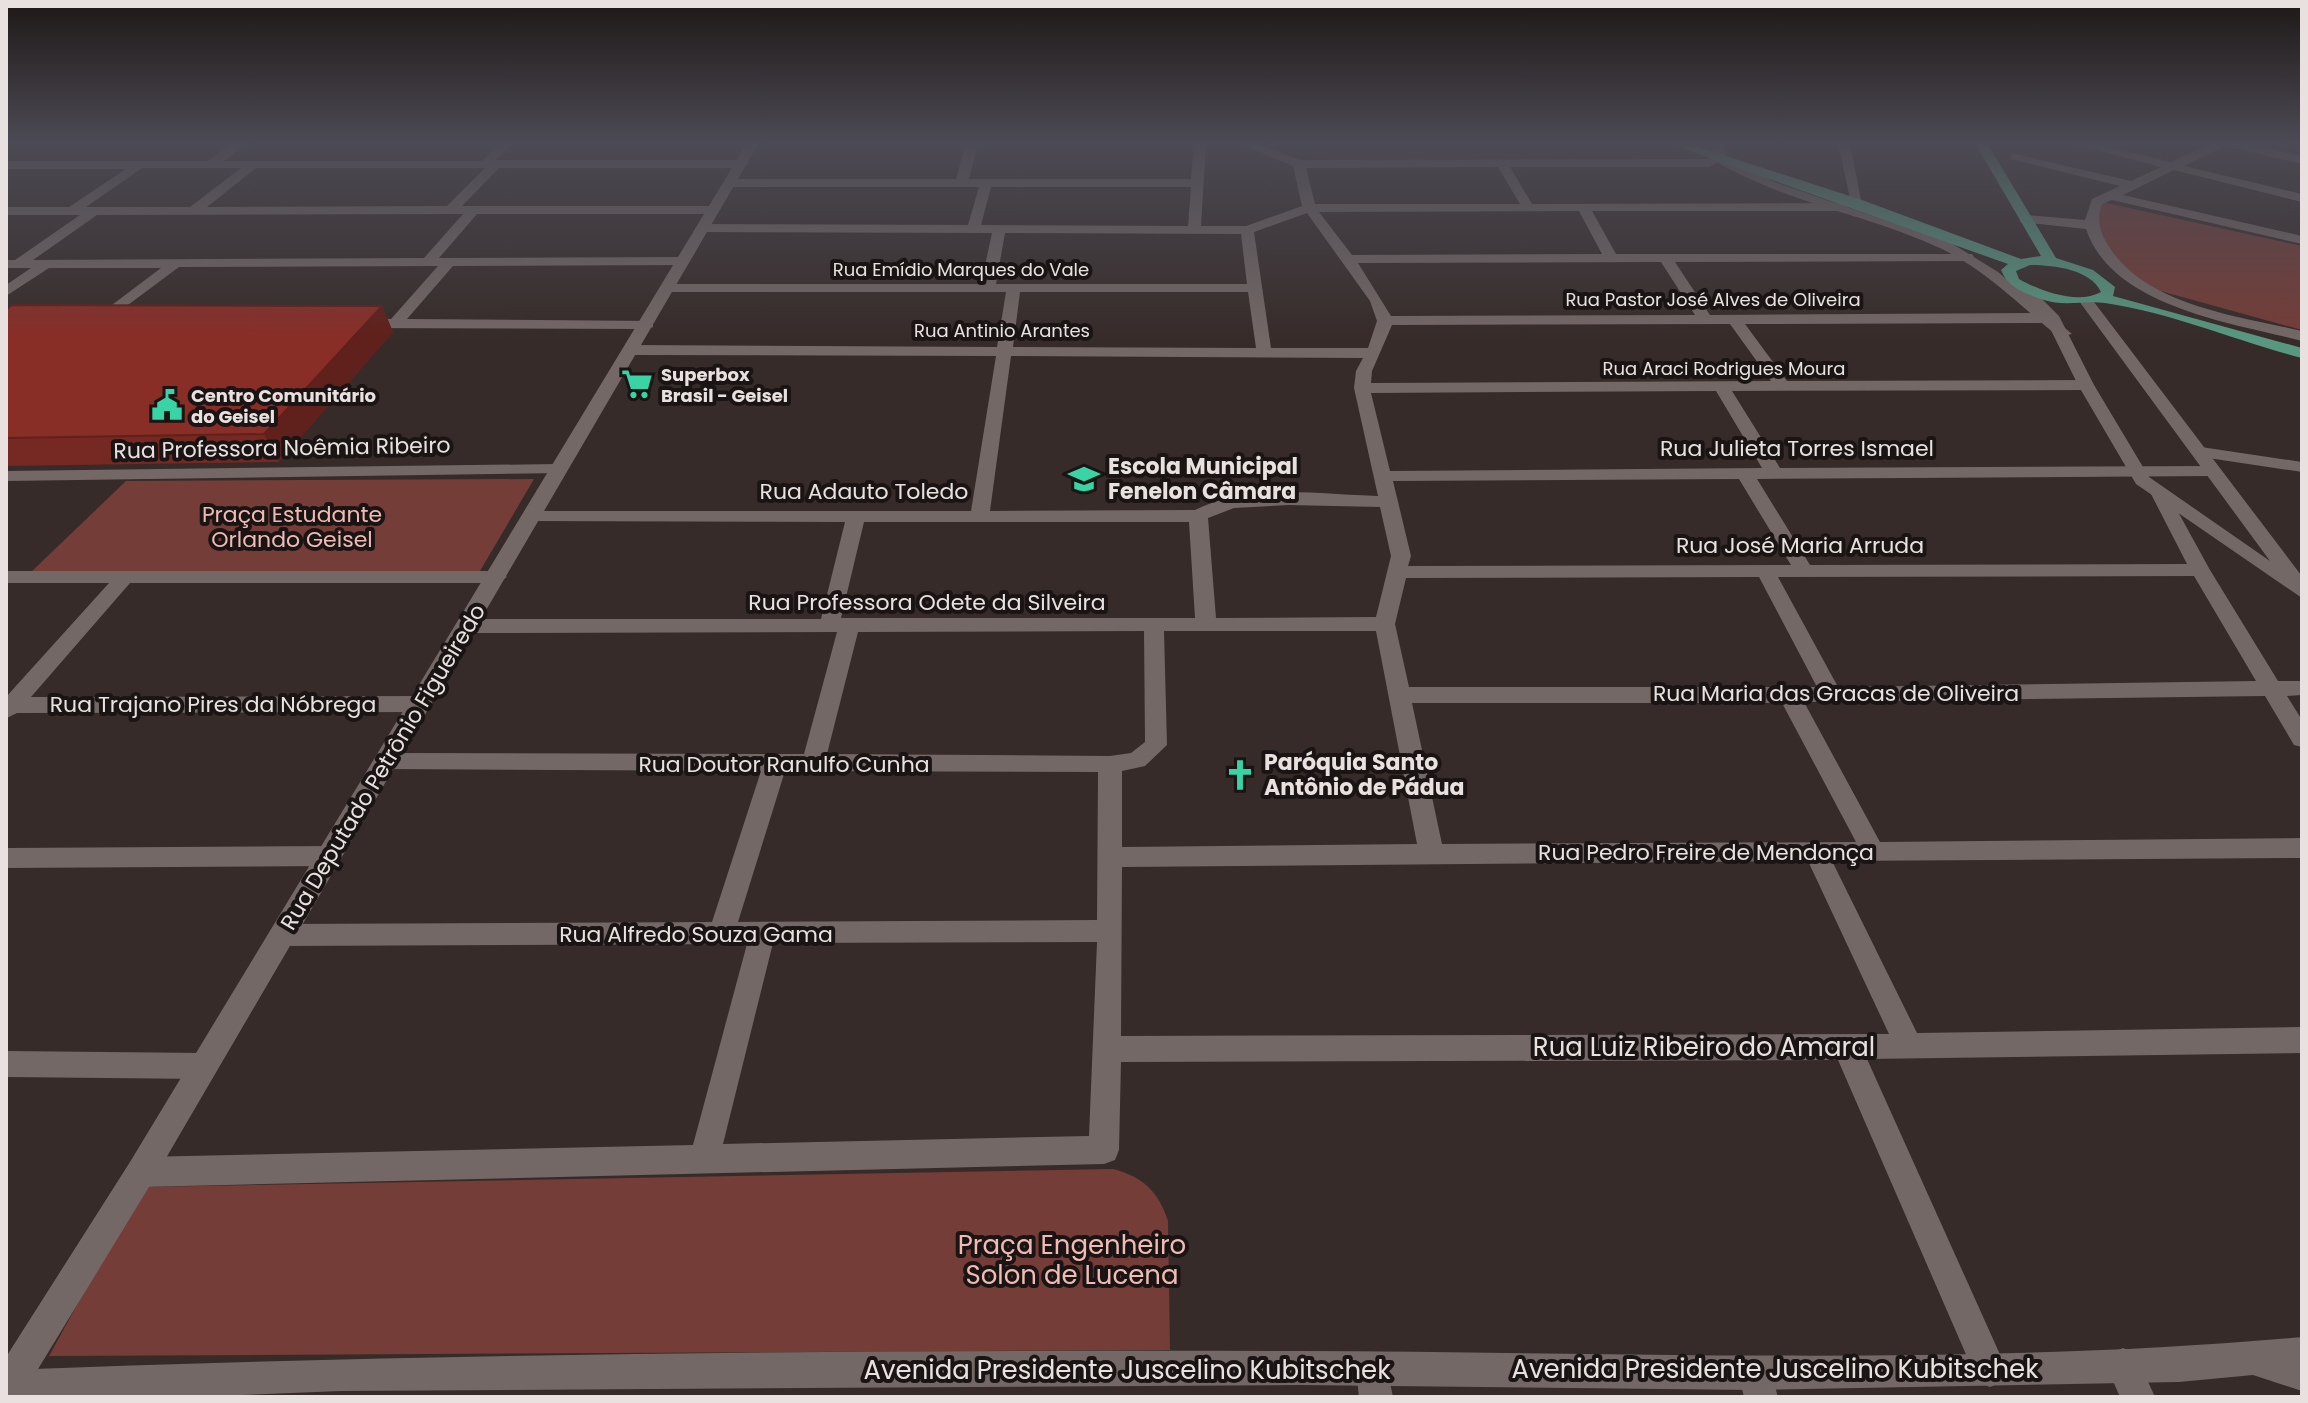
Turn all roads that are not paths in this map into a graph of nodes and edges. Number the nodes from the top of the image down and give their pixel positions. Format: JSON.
{"nodes":[{"id":1,"x":76,"y":208,"type":"edge"},
{"id":2,"x":196,"y":208,"type":"edge"},
{"id":3,"x":714,"y":208,"type":"edge"},
{"id":4,"x":979,"y":208,"type":"edge"},
{"id":5,"x":1195,"y":208,"type":"edge"},
{"id":6,"x":1308,"y":208,"type":"edge"},
{"id":7,"x":1309,"y":208,"type":"edge"},
{"id":8,"x":1584,"y":208,"type":"edge"},
{"id":9,"x":1844,"y":208,"type":"edge"},
{"id":10,"x":1872,"y":208,"type":"edge"},
{"id":11,"x":2019,"y":208,"type":"edge"},
{"id":12,"x":2093,"y":208,"type":"edge"},
{"id":13,"x":2166,"y":208,"type":"edge"},
{"id":14,"x":451,"y":210,"type":"joint"},
{"id":15,"x":474,"y":210,"type":"junction"},
{"id":16,"x":6,"y":211,"type":"edge"},
{"id":17,"x":72,"y":211,"type":"junction"},
{"id":18,"x":94,"y":211,"type":"junction"},
{"id":19,"x":193,"y":211,"type":"junction"},
{"id":20,"x":707,"y":219,"type":"junction"},
{"id":21,"x":2025,"y":219,"type":"junction"},
{"id":22,"x":2091,"y":225,"type":"junction"},
{"id":23,"x":973,"y":230,"type":"junction"},
{"id":24,"x":999,"y":230,"type":"junction"},
{"id":25,"x":1194,"y":230,"type":"junction"},
{"id":26,"x":1247,"y":230,"type":"junction"},
{"id":27,"x":2302,"y":240,"type":"edge"},
{"id":28,"x":1967,"y":257,"type":"junction"},
{"id":29,"x":1611,"y":258,"type":"junction"},
{"id":30,"x":1665,"y":258,"type":"junction"},
{"id":31,"x":1348,"y":259,"type":"junction"},
{"id":32,"x":682,"y":261,"type":"junction"},
{"id":33,"x":428,"y":262,"type":"junction"},
{"id":34,"x":449,"y":262,"type":"junction"},
{"id":35,"x":2017,"y":262,"type":"junction"},
{"id":36,"x":2051,"y":262,"type":"junction"},
{"id":37,"x":176,"y":263,"type":"junction"},
{"id":38,"x":12,"y":264,"type":"edge"},
{"id":39,"x":46,"y":264,"type":"junction"},
{"id":40,"x":2102,"y":280,"type":"junction"},
{"id":41,"x":988,"y":286,"type":"junction"},
{"id":42,"x":1014,"y":286,"type":"junction"},
{"id":43,"x":2021,"y":286,"type":"junction"},
{"id":44,"x":667,"y":288,"type":"junction"},
{"id":45,"x":1254,"y":288,"type":"junction"},
{"id":46,"x":6,"y":292,"type":"edge"},
{"id":47,"x":2094,"y":300,"type":"junction"},
{"id":48,"x":1733,"y":318,"type":"junction"},
{"id":49,"x":2041,"y":318,"type":"junction"},
{"id":50,"x":1705,"y":319,"type":"junction"},
{"id":51,"x":2193,"y":320,"type":"junction"},
{"id":52,"x":1385,"y":321,"type":"junction"},
{"id":53,"x":128,"y":323,"type":"edge"},
{"id":54,"x":348,"y":323,"type":"edge"},
{"id":55,"x":395,"y":323,"type":"junction"},
{"id":56,"x":648,"y":324,"type":"junction"},
{"id":57,"x":2064,"y":334,"type":"junction"},
{"id":58,"x":2302,"y":336,"type":"edge"},
{"id":59,"x":631,"y":350,"type":"junction"},
{"id":60,"x":1006,"y":350,"type":"junction"},
{"id":61,"x":1264,"y":351,"type":"junction"},
{"id":62,"x":1372,"y":353,"type":"junction"},
{"id":63,"x":2302,"y":353,"type":"edge"},
{"id":64,"x":2086,"y":385,"type":"junction"},
{"id":65,"x":1362,"y":388,"type":"junction"},
{"id":66,"x":1722,"y":388,"type":"junction"},
{"id":67,"x":1784,"y":388,"type":"junction"},
{"id":68,"x":2201,"y":452,"type":"junction"},
{"id":69,"x":2302,"y":467,"type":"edge"},
{"id":70,"x":558,"y":469,"type":"junction"},
{"id":71,"x":2133,"y":469,"type":"junction"},
{"id":72,"x":1773,"y":471,"type":"junction"},
{"id":73,"x":2213,"y":471,"type":"junction"},
{"id":74,"x":1744,"y":472,"type":"junction"},
{"id":75,"x":6,"y":476,"type":"edge"},
{"id":76,"x":1381,"y":476,"type":"junction"},
{"id":77,"x":2160,"y":494,"type":"junction"},
{"id":78,"x":1388,"y":502,"type":"junction"},
{"id":79,"x":980,"y":515,"type":"junction"},
{"id":80,"x":856,"y":516,"type":"junction"},
{"id":81,"x":1198,"y":516,"type":"junction"},
{"id":82,"x":530,"y":517,"type":"junction"},
{"id":83,"x":1764,"y":569,"type":"junction"},
{"id":84,"x":1803,"y":569,"type":"junction"},
{"id":85,"x":2200,"y":570,"type":"junction"},
{"id":86,"x":1400,"y":572,"type":"junction"},
{"id":87,"x":6,"y":577,"type":"edge"},
{"id":88,"x":125,"y":577,"type":"junction"},
{"id":89,"x":497,"y":577,"type":"junction"},
{"id":90,"x":2302,"y":591,"type":"edge"},
{"id":91,"x":1385,"y":624,"type":"junction"},
{"id":92,"x":468,"y":626,"type":"junction"},
{"id":93,"x":1154,"y":626,"type":"junction"},
{"id":94,"x":1206,"y":626,"type":"junction"},
{"id":95,"x":839,"y":627,"type":"junction"},
{"id":96,"x":2271,"y":688,"type":"junction"},
{"id":97,"x":2302,"y":688,"type":"edge"},
{"id":98,"x":1401,"y":695,"type":"junction"},
{"id":99,"x":1789,"y":695,"type":"junction"},
{"id":100,"x":1832,"y":695,"type":"junction"},
{"id":101,"x":421,"y":704,"type":"junction"},
{"id":102,"x":8,"y":707,"type":"edge"},
{"id":103,"x":2302,"y":739,"type":"edge"},
{"id":104,"x":386,"y":761,"type":"junction"},
{"id":105,"x":813,"y":764,"type":"junction"},
{"id":106,"x":1110,"y":764,"type":"junction"},
{"id":107,"x":775,"y":765,"type":"junction"},
{"id":108,"x":2302,"y":848,"type":"edge"},
{"id":109,"x":1431,"y":852,"type":"junction"},
{"id":110,"x":1816,"y":853,"type":"junction"},
{"id":111,"x":1874,"y":853,"type":"junction"},
{"id":112,"x":330,"y":856,"type":"junction"},
{"id":113,"x":1110,"y":857,"type":"junction"},
{"id":114,"x":6,"y":858,"type":"edge"},
{"id":115,"x":1110,"y":931,"type":"junction"},
{"id":116,"x":763,"y":933,"type":"junction"},
{"id":117,"x":721,"y":934,"type":"junction"},
{"id":118,"x":282,"y":935,"type":"junction"},
{"id":119,"x":2302,"y":1040,"type":"edge"},
{"id":120,"x":1908,"y":1045,"type":"junction"},
{"id":121,"x":1847,"y":1047,"type":"junction"},
{"id":122,"x":1106,"y":1049,"type":"junction"},
{"id":123,"x":6,"y":1064,"type":"edge"},
{"id":124,"x":204,"y":1066,"type":"junction"},
{"id":125,"x":704,"y":1161,"type":"junction"},
{"id":126,"x":141,"y":1172,"type":"junction"},
{"id":127,"x":2302,"y":1354,"type":"edge"},
{"id":128,"x":2247,"y":1358,"type":"junction"},
{"id":129,"x":2123,"y":1365,"type":"junction"},
{"id":130,"x":1990,"y":1370,"type":"junction"},
{"id":131,"x":2302,"y":1374,"type":"edge"},
{"id":132,"x":1375,"y":1383,"type":"edge"},
{"id":133,"x":1758,"y":1385,"type":"edge"},
{"id":134,"x":336,"y":1386,"type":"edge"},
{"id":135,"x":7,"y":1387,"type":"edge"},
{"id":136,"x":2138,"y":1397,"type":"edge"}],
"edges":[{"from":1,"to":17,"type":"street"},
{"from":2,"to":19,"type":"street"},
{"from":3,"to":20,"type":"street","name":"Rua Deputado Petrônio Figueiredo"},
{"from":4,"to":23,"type":"street"},
{"from":5,"to":25,"type":"street"},
{"from":6,"to":26,"type":"street"},
{"from":7,"to":31,"type":"street"},
{"from":8,"to":29,"type":"street"},
{"from":9,"to":28,"type":"street"},
{"from":10,"to":35,"type":"main road"},
{"from":11,"to":21,"type":"main road"},
{"from":12,"to":22,"type":"street"},
{"from":13,"to":27,"type":"street"},
{"from":14,"to":15,"type":"street"},
{"from":14,"to":19,"type":"street"},
{"from":15,"to":20,"type":"street"},
{"from":15,"to":33,"type":"street"},
{"from":16,"to":17,"type":"street"},
{"from":17,"to":18,"type":"street"},
{"from":18,"to":19,"type":"street"},
{"from":18,"to":38,"type":"street"},
{"from":20,"to":23,"type":"street"},
{"from":20,"to":32,"type":"street","name":"Rua Deputado Petrônio Figueiredo"},
{"from":21,"to":22,"type":"street"},
{"from":21,"to":36,"type":"main road"},
{"from":22,"to":58,"type":"street"},
{"from":23,"to":24,"type":"street"},
{"from":24,"to":25,"type":"street"},
{"from":24,"to":41,"type":"street"},
{"from":25,"to":26,"type":"street"},
{"from":26,"to":45,"type":"street"},
{"from":28,"to":30,"type":"street"},
{"from":28,"to":49,"type":"street"},
{"from":29,"to":30,"type":"street"},
{"from":29,"to":31,"type":"street"},
{"from":30,"to":50,"type":"street"},
{"from":31,"to":52,"type":"street"},
{"from":32,"to":34,"type":"street"},
{"from":32,"to":44,"type":"street","name":"Rua Deputado Petrônio Figueiredo"},
{"from":33,"to":34,"type":"street"},
{"from":33,"to":37,"type":"street"},
{"from":34,"to":55,"type":"street"},
{"from":35,"to":36,"type":"main road"},
{"from":35,"to":43,"type":"main road"},
{"from":36,"to":40,"type":"main road"},
{"from":37,"to":39,"type":"street"},
{"from":37,"to":53,"type":"street"},
{"from":38,"to":39,"type":"street"},
{"from":39,"to":46,"type":"street"},
{"from":40,"to":47,"type":"main road"},
{"from":40,"to":51,"type":"main road"},
{"from":41,"to":42,"type":"street","name":"Rua Emídio Marques do Vale"},
{"from":41,"to":44,"type":"street","name":"Rua Emídio Marques do Vale"},
{"from":42,"to":45,"type":"street","name":"Rua Emídio Marques do Vale"},
{"from":42,"to":60,"type":"street"},
{"from":43,"to":47,"type":"main road"},
{"from":43,"to":57,"type":"street"},
{"from":44,"to":56,"type":"street","name":"Rua Deputado Petrônio Figueiredo"},
{"from":45,"to":61,"type":"street"},
{"from":47,"to":51,"type":"main road"},
{"from":47,"to":68,"type":"street"},
{"from":48,"to":49,"type":"street","name":"Rua Pastor José Alves de Oliveira"},
{"from":48,"to":50,"type":"street","name":"Rua Pastor José Alves de Oliveira"},
{"from":48,"to":67,"type":"street"},
{"from":49,"to":57,"type":"street"},
{"from":50,"to":52,"type":"street","name":"Rua Pastor José Alves de Oliveira"},
{"from":51,"to":63,"type":"main road"},
{"from":52,"to":62,"type":"street"},
{"from":54,"to":55,"type":"street"},
{"from":55,"to":56,"type":"street"},
{"from":56,"to":59,"type":"street","name":"Rua Deputado Petrônio Figueiredo"},
{"from":57,"to":64,"type":"street"},
{"from":59,"to":60,"type":"street","name":"Rua Antinio Arantes"},
{"from":59,"to":70,"type":"street","name":"Rua Deputado Petrônio Figueiredo"},
{"from":60,"to":61,"type":"street","name":"Rua Antinio Arantes"},
{"from":60,"to":79,"type":"street"},
{"from":61,"to":62,"type":"street","name":"Rua Antinio Arantes"},
{"from":62,"to":65,"type":"street"},
{"from":64,"to":67,"type":"street","name":"Rua Araci Rodrigues Moura"},
{"from":64,"to":71,"type":"street"},
{"from":65,"to":66,"type":"street","name":"Rua Araci Rodrigues Moura"},
{"from":65,"to":76,"type":"street"},
{"from":66,"to":67,"type":"street","name":"Rua Araci Rodrigues Moura"},
{"from":66,"to":72,"type":"street"},
{"from":68,"to":69,"type":"street"},
{"from":68,"to":73,"type":"street"},
{"from":70,"to":75,"type":"street","name":"Rua Professora Noêmia Ribeiro"},
{"from":70,"to":82,"type":"street","name":"Rua Deputado Petrônio Figueiredo"},
{"from":71,"to":72,"type":"street","name":"Rua Julieta Torres Ismael"},
{"from":71,"to":73,"type":"street","name":"Rua Julieta Torres Ismael"},
{"from":71,"to":77,"type":"street"},
{"from":72,"to":74,"type":"street","name":"Rua Julieta Torres Ismael"},
{"from":73,"to":90,"type":"street"},
{"from":74,"to":76,"type":"street","name":"Rua Julieta Torres Ismael"},
{"from":74,"to":84,"type":"street"},
{"from":76,"to":78,"type":"street"},
{"from":77,"to":85,"type":"street"},
{"from":77,"to":90,"type":"street"},
{"from":78,"to":81,"type":"street"},
{"from":78,"to":86,"type":"street"},
{"from":79,"to":80,"type":"street","name":"Rua Adauto Toledo"},
{"from":79,"to":81,"type":"street","name":"Rua Adauto Toledo"},
{"from":80,"to":82,"type":"street","name":"Rua Adauto Toledo"},
{"from":80,"to":95,"type":"street"},
{"from":81,"to":94,"type":"street"},
{"from":82,"to":89,"type":"street","name":"Rua Deputado Petrônio Figueiredo"},
{"from":83,"to":84,"type":"street","name":"Rua José Maria Arruda"},
{"from":83,"to":86,"type":"street","name":"Rua José Maria Arruda"},
{"from":83,"to":100,"type":"street"},
{"from":84,"to":85,"type":"street","name":"Rua José Maria Arruda"},
{"from":85,"to":96,"type":"street"},
{"from":86,"to":91,"type":"street"},
{"from":87,"to":88,"type":"street"},
{"from":88,"to":89,"type":"street"},
{"from":88,"to":102,"type":"street"},
{"from":89,"to":92,"type":"street","name":"Rua Deputado Petrônio Figueiredo"},
{"from":91,"to":94,"type":"street","name":"Rua Professora Odete da Silveira"},
{"from":91,"to":98,"type":"street"},
{"from":92,"to":95,"type":"street","name":"Rua Professora Odete da Silveira"},
{"from":92,"to":101,"type":"street","name":"Rua Deputado Petrônio Figueiredo"},
{"from":93,"to":94,"type":"street","name":"Rua Professora Odete da Silveira"},
{"from":93,"to":95,"type":"street","name":"Rua Professora Odete da Silveira"},
{"from":93,"to":106,"type":"street","name":"Rua Doutor Ranulfo Cunha"},
{"from":95,"to":105,"type":"street"},
{"from":96,"to":97,"type":"street","name":"Rua Maria das Gracas de Oliveira"},
{"from":96,"to":100,"type":"street","name":"Rua Maria das Gracas de Oliveira"},
{"from":96,"to":103,"type":"street"},
{"from":98,"to":99,"type":"street","name":"Rua Maria das Gracas de Oliveira"},
{"from":98,"to":109,"type":"street"},
{"from":99,"to":100,"type":"street","name":"Rua Maria das Gracas de Oliveira"},
{"from":99,"to":111,"type":"street"},
{"from":101,"to":102,"type":"street","name":"Rua Trajano Pires da Nóbrega"},
{"from":101,"to":104,"type":"street","name":"Rua Deputado Petrônio Figueiredo"},
{"from":104,"to":107,"type":"street","name":"Rua Doutor Ranulfo Cunha"},
{"from":104,"to":112,"type":"street","name":"Rua Deputado Petrônio Figueiredo"},
{"from":105,"to":106,"type":"street","name":"Rua Doutor Ranulfo Cunha"},
{"from":105,"to":107,"type":"street","name":"Rua Doutor Ranulfo Cunha"},
{"from":106,"to":113,"type":"street"},
{"from":107,"to":117,"type":"street"},
{"from":108,"to":111,"type":"street","name":"Rua Pedro Freire de Mendonça"},
{"from":109,"to":110,"type":"street","name":"Rua Pedro Freire de Mendonça"},
{"from":109,"to":113,"type":"street","name":"Rua Pedro Freire de Mendonça"},
{"from":110,"to":111,"type":"street","name":"Rua Pedro Freire de Mendonça"},
{"from":110,"to":120,"type":"street"},
{"from":112,"to":114,"type":"street"},
{"from":112,"to":118,"type":"street","name":"Rua Deputado Petrônio Figueiredo"},
{"from":113,"to":115,"type":"street"},
{"from":115,"to":116,"type":"street","name":"Rua Alfredo Souza Gama"},
{"from":115,"to":122,"type":"street"},
{"from":116,"to":117,"type":"street","name":"Rua Alfredo Souza Gama"},
{"from":116,"to":125,"type":"street"},
{"from":117,"to":118,"type":"street","name":"Rua Alfredo Souza Gama"},
{"from":118,"to":124,"type":"street","name":"Rua Deputado Petrônio Figueiredo"},
{"from":119,"to":120,"type":"street","name":"Rua Luiz Ribeiro do Amaral"},
{"from":120,"to":121,"type":"street","name":"Rua Luiz Ribeiro do Amaral"},
{"from":121,"to":122,"type":"street","name":"Rua Luiz Ribeiro do Amaral"},
{"from":121,"to":130,"type":"street"},
{"from":122,"to":125,"type":"street"},
{"from":123,"to":124,"type":"street"},
{"from":124,"to":126,"type":"street","name":"Rua Deputado Petrônio Figueiredo"},
{"from":125,"to":126,"type":"street"},
{"from":126,"to":135,"type":"street","name":"Rua Deputado Petrônio Figueiredo"},
{"from":127,"to":128,"type":"street","name":"Avenida Presidente Juscelino Kubitschek"},
{"from":128,"to":129,"type":"street","name":"Avenida Presidente Juscelino Kubitschek"},
{"from":128,"to":131,"type":"street"},
{"from":129,"to":130,"type":"street","name":"Avenida Presidente Juscelino Kubitschek"},
{"from":129,"to":136,"type":"street"},
{"from":130,"to":133,"type":"street","name":"Avenida Presidente Juscelino Kubitschek"},
{"from":132,"to":133,"type":"street","name":"Avenida Presidente Juscelino Kubitschek"},
{"from":132,"to":134,"type":"street","name":"Avenida Presidente Juscelino Kubitschek"},
{"from":134,"to":135,"type":"street","name":"Avenida Presidente Juscelino Kubitschek"}]}
